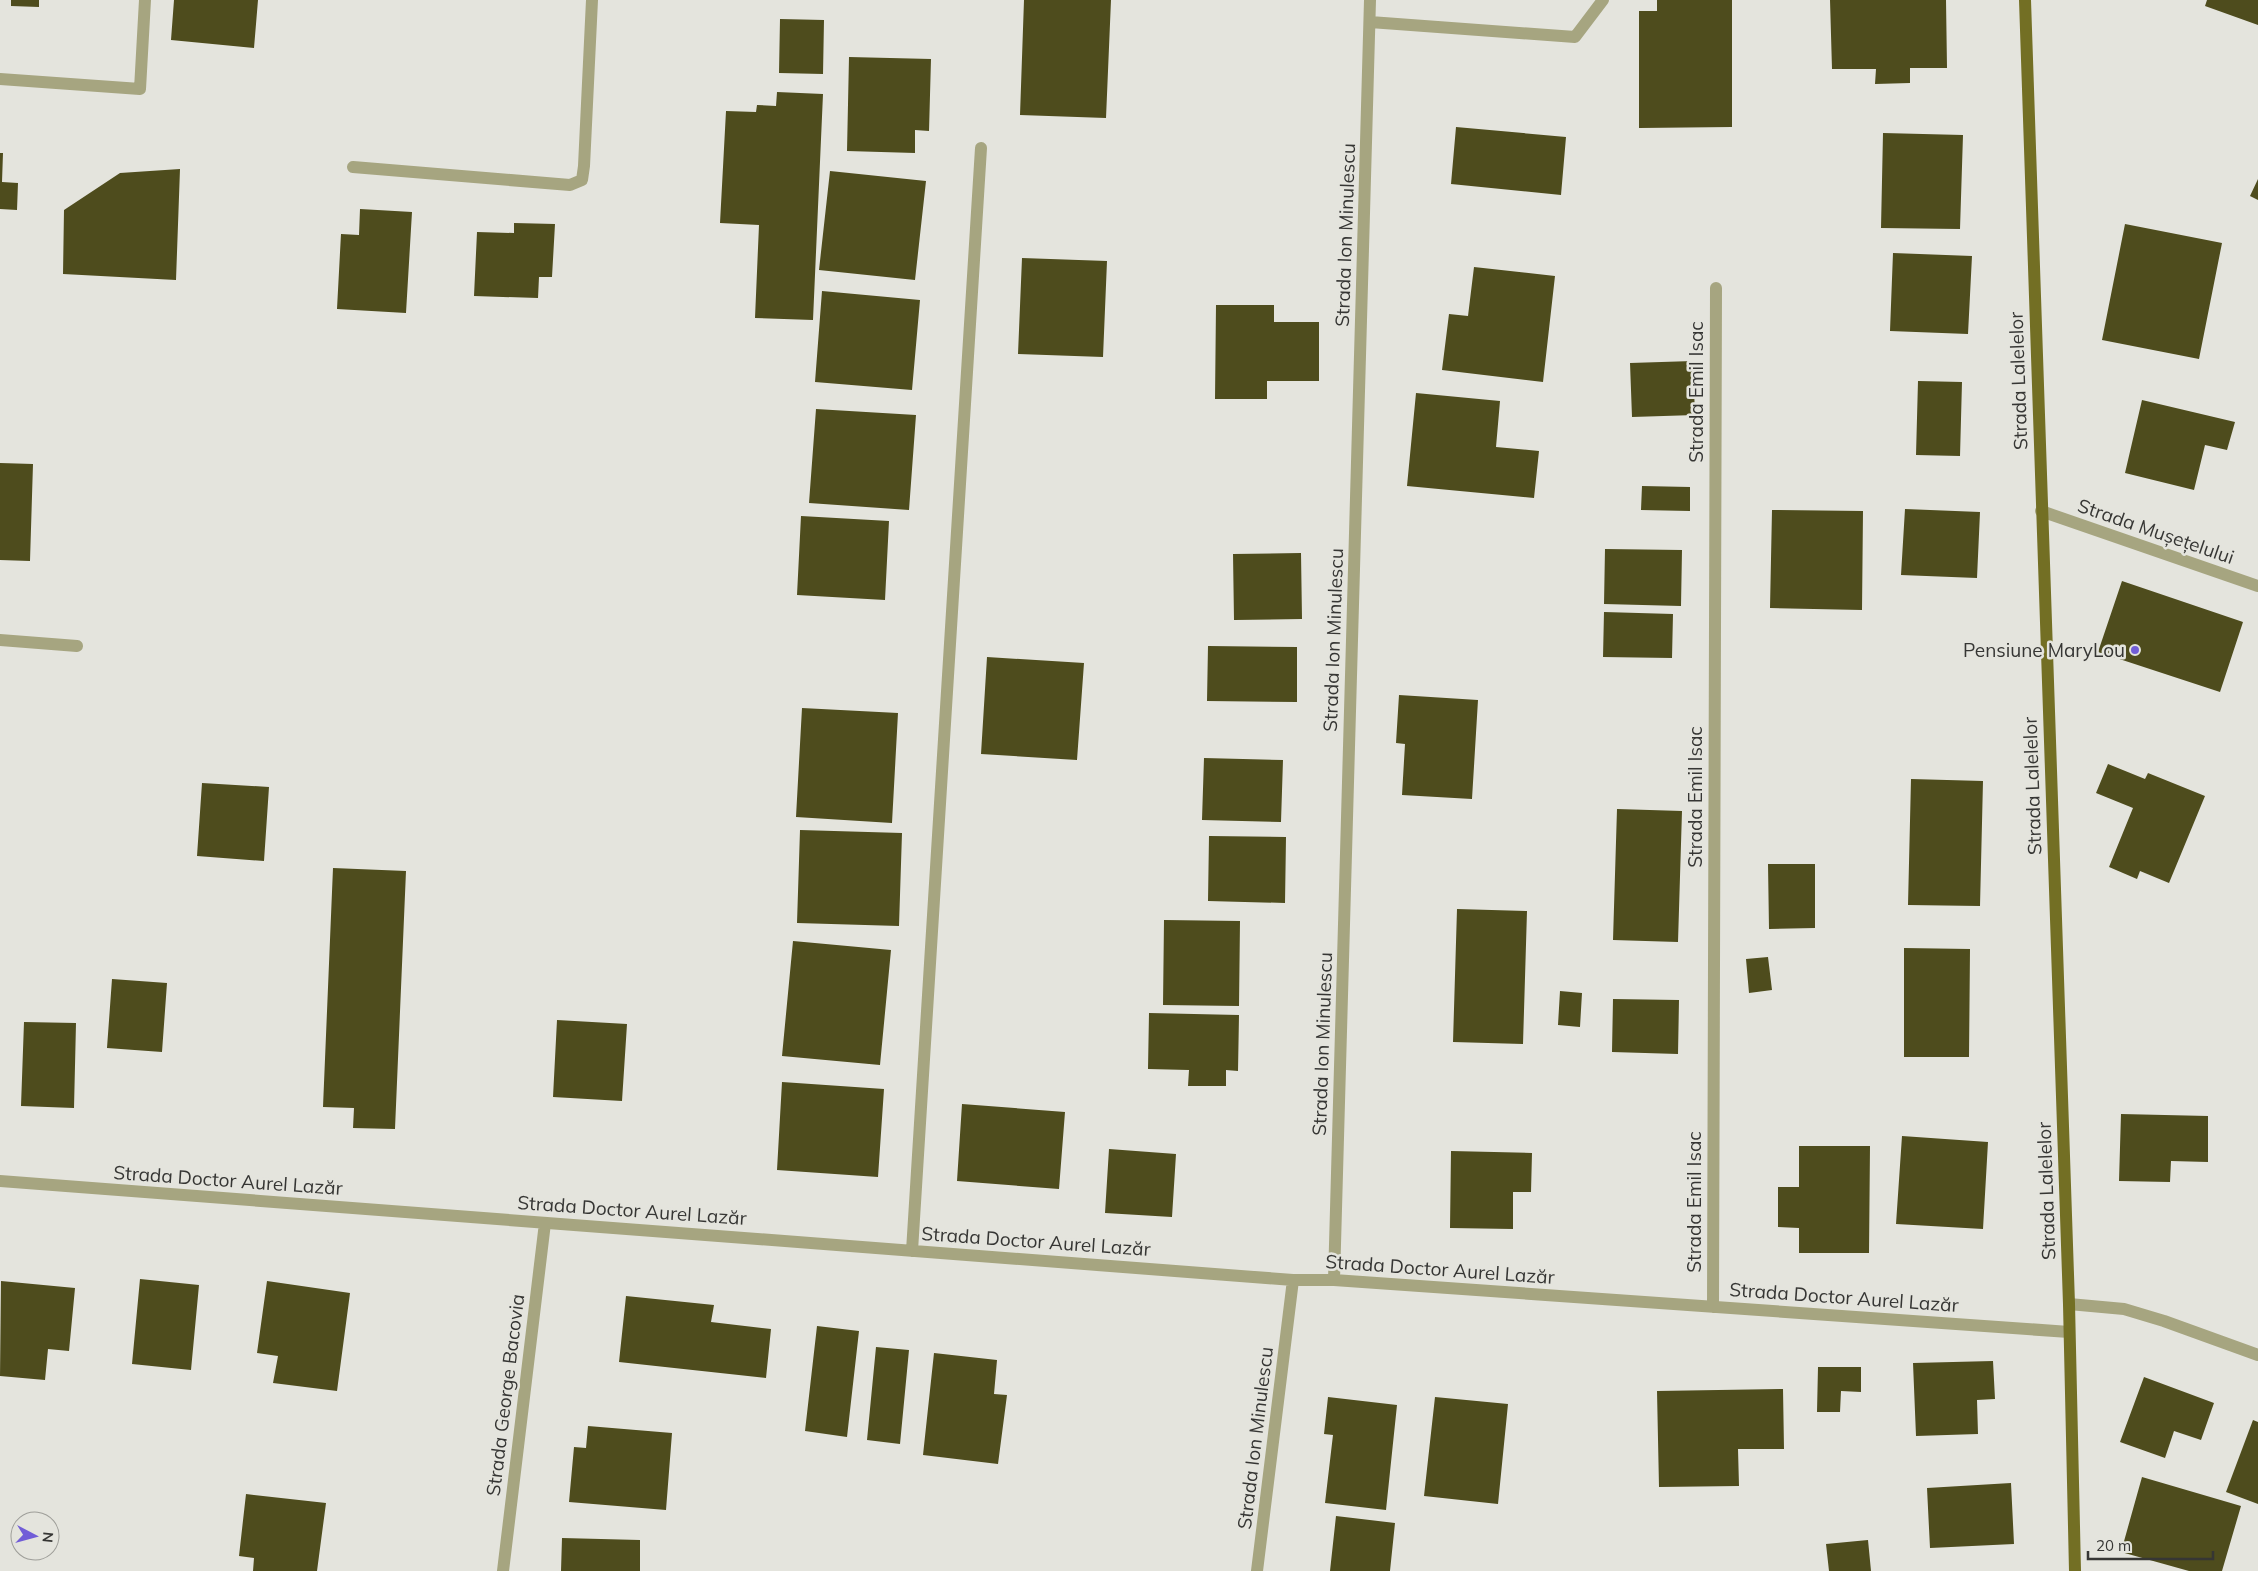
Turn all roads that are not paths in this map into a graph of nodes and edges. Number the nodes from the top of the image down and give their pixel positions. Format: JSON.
{"nodes":[{"id":1,"x":145,"y":0,"type":"edge"},
{"id":2,"x":592,"y":0,"type":"edge"},
{"id":3,"x":1370,"y":0,"type":"edge"},
{"id":4,"x":1603,"y":0,"type":"edge"},
{"id":5,"x":2025,"y":0,"type":"edge"},
{"id":6,"x":1370,"y":22,"type":"junction"},
{"id":7,"x":0,"y":79,"type":"edge"},
{"id":8,"x":981,"y":148,"type":"dead end"},
{"id":9,"x":353,"y":167,"type":"dead end"},
{"id":10,"x":1716,"y":288,"type":"dead end"},
{"id":11,"x":2042,"y":511,"type":"junction"},
{"id":12,"x":2258,"y":586,"type":"edge"},
{"id":13,"x":0,"y":640,"type":"edge"},
{"id":14,"x":77,"y":646,"type":"dead end"},
{"id":15,"x":0,"y":1181,"type":"edge"},
{"id":16,"x":545,"y":1223,"type":"junction"},
{"id":17,"x":912,"y":1250,"type":"junction"},
{"id":18,"x":1293,"y":1280,"type":"junction"},
{"id":19,"x":1334,"y":1280,"type":"junction"},
{"id":20,"x":2069,"y":1304,"type":"junction"},
{"id":21,"x":1713,"y":1307,"type":"junction"},
{"id":22,"x":2069,"y":1332,"type":"junction"},
{"id":23,"x":2258,"y":1355,"type":"edge"},
{"id":24,"x":503,"y":1571,"type":"edge"},
{"id":25,"x":1257,"y":1571,"type":"edge"},
{"id":26,"x":2075,"y":1571,"type":"edge"}],
"edges":[{"from":1,"to":7,"type":"street"},
{"from":2,"to":9,"type":"street"},
{"from":3,"to":6,"type":"street","name":"Strada Ion Minulescu"},
{"from":4,"to":6,"type":"street"},
{"from":5,"to":11,"type":"main road","name":"Strada Lalelelor"},
{"from":6,"to":19,"type":"street","name":"Strada Ion Minulescu"},
{"from":8,"to":17,"type":"street"},
{"from":10,"to":21,"type":"street","name":"Strada Emil Isac"},
{"from":11,"to":12,"type":"street","name":"Strada Mușețelului"},
{"from":11,"to":20,"type":"main road","name":"Strada Lalelelor"},
{"from":13,"to":14,"type":"street"},
{"from":15,"to":16,"type":"street","name":"Strada Doctor Aurel Lazăr"},
{"from":16,"to":17,"type":"street","name":"Strada Doctor Aurel Lazăr"},
{"from":16,"to":24,"type":"street","name":"Strada George Bacovia"},
{"from":17,"to":18,"type":"street","name":"Strada Doctor Aurel Lazăr"},
{"from":18,"to":19,"type":"street","name":"Strada Doctor Aurel Lazăr"},
{"from":18,"to":25,"type":"street","name":"Strada Ion Minulescu"},
{"from":19,"to":21,"type":"street","name":"Strada Doctor Aurel Lazăr"},
{"from":20,"to":22,"type":"main road","name":"Strada Lalelelor"},
{"from":20,"to":23,"type":"street"},
{"from":21,"to":22,"type":"street","name":"Strada Doctor Aurel Lazăr"},
{"from":22,"to":26,"type":"main road","name":"Strada Lalelelor"}]}
